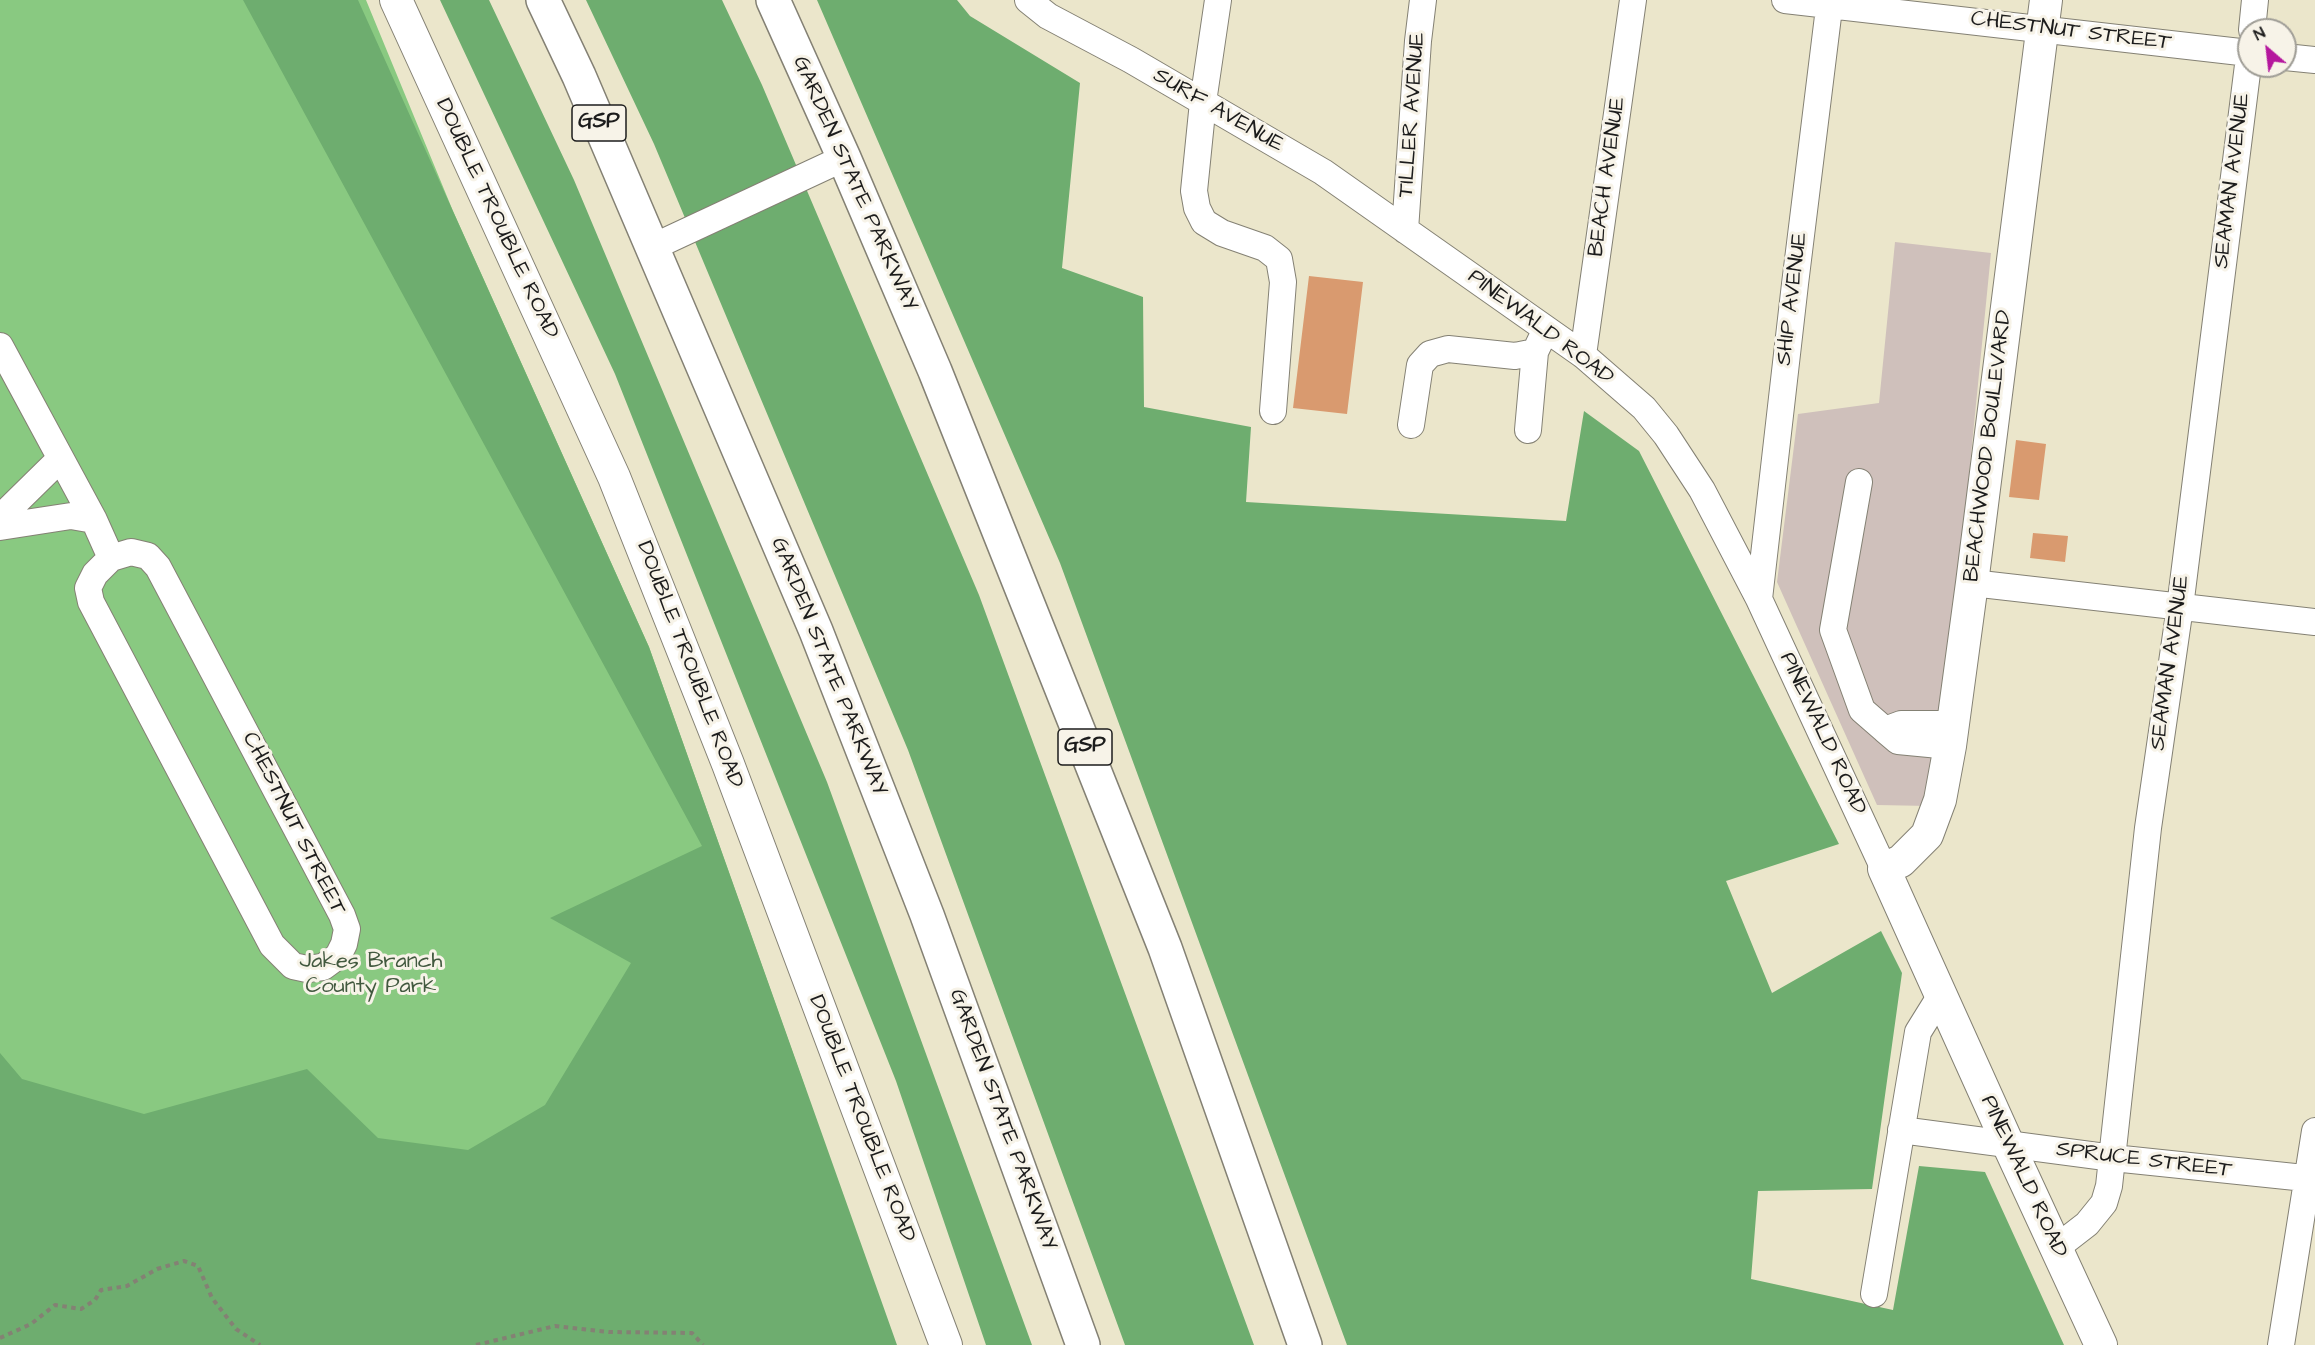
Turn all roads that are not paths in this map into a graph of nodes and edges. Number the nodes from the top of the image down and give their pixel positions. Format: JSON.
{"nodes":[{"id":1,"x":396,"y":0,"type":"edge"},
{"id":2,"x":543,"y":0,"type":"edge"},
{"id":3,"x":772,"y":0,"type":"edge"},
{"id":4,"x":1218,"y":0,"type":"edge"},
{"id":5,"x":1423,"y":0,"type":"edge"},
{"id":6,"x":1633,"y":0,"type":"edge"},
{"id":7,"x":1785,"y":0,"type":"edge"},
{"id":8,"x":2255,"y":0,"type":"edge"},
{"id":9,"x":1032,"y":2,"type":"edge"},
{"id":10,"x":1830,"y":2,"type":"edge"},
{"id":11,"x":2044,"y":15,"type":"edge"},
{"id":12,"x":2253,"y":18,"type":"edge"},
{"id":13,"x":2237,"y":53,"type":"edge"},
{"id":14,"x":2297,"y":58,"type":"edge"},
{"id":15,"x":2315,"y":60,"type":"edge"},
{"id":16,"x":2246,"y":78,"type":"edge"},
{"id":17,"x":1203,"y":102,"type":"junction"},
{"id":18,"x":844,"y":158,"type":"junction"},
{"id":19,"x":1405,"y":230,"type":"junction"},
{"id":20,"x":653,"y":247,"type":"junction"},
{"id":21,"x":1541,"y":340,"type":"junction"},
{"id":22,"x":0,"y":346,"type":"edge"},
{"id":23,"x":1583,"y":355,"type":"junction"},
{"id":24,"x":1273,"y":411,"type":"dead end"},
{"id":25,"x":1411,"y":425,"type":"dead end"},
{"id":26,"x":1528,"y":430,"type":"dead end"},
{"id":27,"x":60,"y":459,"type":"junction"},
{"id":28,"x":1859,"y":482,"type":"dead end"},
{"id":29,"x":0,"y":515,"type":"edge"},
{"id":30,"x":94,"y":520,"type":"junction"},
{"id":31,"x":0,"y":527,"type":"edge"},
{"id":32,"x":111,"y":558,"type":"junction"},
{"id":33,"x":1972,"y":583,"type":"junction"},
{"id":34,"x":1759,"y":599,"type":"junction"},
{"id":35,"x":2180,"y":607,"type":"junction"},
{"id":36,"x":2315,"y":622,"type":"edge"},
{"id":37,"x":1951,"y":735,"type":"junction"},
{"id":38,"x":1884,"y":869,"type":"junction"},
{"id":39,"x":1941,"y":995,"type":"junction"},
{"id":40,"x":1901,"y":1130,"type":"junction"},
{"id":41,"x":2315,"y":1131,"type":"edge"},
{"id":42,"x":2008,"y":1144,"type":"junction"},
{"id":43,"x":2113,"y":1158,"type":"junction"},
{"id":44,"x":2311,"y":1179,"type":"edge"},
{"id":45,"x":2056,"y":1248,"type":"junction"},
{"id":46,"x":1874,"y":1294,"type":"dead end"},
{"id":47,"x":946,"y":1345,"type":"edge"},
{"id":48,"x":1083,"y":1345,"type":"edge"},
{"id":49,"x":1305,"y":1345,"type":"edge"},
{"id":50,"x":2101,"y":1345,"type":"edge"},
{"id":51,"x":2281,"y":1345,"type":"edge"}],
"edges":[{"from":1,"to":47,"type":"main road","name":"DOUBLE TROUBLE ROAD"},
{"from":2,"to":20,"type":"highway","name":"GARDEN STATE PARKWAY","number":"GSP"},
{"from":3,"to":18,"type":"highway","name":"GARDEN STATE PARKWAY","number":"GSP"},
{"from":4,"to":17,"type":"street"},
{"from":5,"to":19,"type":"street","name":"TILLER AVENUE"},
{"from":6,"to":23,"type":"street","name":"BEACH AVENUE"},
{"from":7,"to":10,"type":"street","name":"CHESTNUT STREET"},
{"from":8,"to":12,"type":"street"},
{"from":9,"to":17,"type":"street","name":"SURF AVENUE"},
{"from":10,"to":11,"type":"street","name":"CHESTNUT STREET"},
{"from":10,"to":34,"type":"street","name":"SHIP AVENUE"},
{"from":11,"to":13,"type":"street","name":"CHESTNUT STREET"},
{"from":11,"to":33,"type":"main road","name":"BEACHWOOD BOULEVARD"},
{"from":14,"to":15,"type":"street"},
{"from":16,"to":35,"type":"street","name":"SEAMAN AVENUE"},
{"from":17,"to":19,"type":"street","name":"SURF AVENUE"},
{"from":17,"to":24,"type":"street"},
{"from":18,"to":20,"type":"street"},
{"from":18,"to":49,"type":"highway","name":"GARDEN STATE PARKWAY","number":"GSP"},
{"from":19,"to":21,"type":"street","name":"PINEWALD ROAD"},
{"from":20,"to":48,"type":"highway","name":"GARDEN STATE PARKWAY","number":"GSP"},
{"from":21,"to":23,"type":"street","name":"PINEWALD ROAD"},
{"from":21,"to":25,"type":"street"},
{"from":21,"to":26,"type":"street"},
{"from":22,"to":27,"type":"street"},
{"from":23,"to":34,"type":"street","name":"PINEWALD ROAD"},
{"from":27,"to":29,"type":"street"},
{"from":27,"to":30,"type":"street"},
{"from":28,"to":37,"type":"street"},
{"from":30,"to":31,"type":"street"},
{"from":30,"to":32,"type":"street"},
{"from":32,"to":32,"type":"street","name":"CHESTNUT STREET"},
{"from":33,"to":35,"type":"street"},
{"from":33,"to":37,"type":"main road","name":"BEACHWOOD BOULEVARD"},
{"from":34,"to":38,"type":"street","name":"PINEWALD ROAD"},
{"from":35,"to":36,"type":"street"},
{"from":35,"to":43,"type":"street","name":"SEAMAN AVENUE"},
{"from":37,"to":38,"type":"main road","name":"BEACHWOOD BOULEVARD"},
{"from":38,"to":39,"type":"main road","name":"PINEWALD ROAD"},
{"from":39,"to":40,"type":"street"},
{"from":39,"to":42,"type":"main road","name":"PINEWALD ROAD"},
{"from":40,"to":42,"type":"street","name":"SPRUCE STREET"},
{"from":40,"to":46,"type":"street"},
{"from":41,"to":44,"type":"street"},
{"from":42,"to":43,"type":"street","name":"SPRUCE STREET"},
{"from":42,"to":45,"type":"main road","name":"PINEWALD ROAD"},
{"from":43,"to":44,"type":"street","name":"SPRUCE STREET"},
{"from":43,"to":45,"type":"street","name":"SEAMAN AVENUE"},
{"from":44,"to":51,"type":"street"},
{"from":45,"to":50,"type":"main road","name":"PINEWALD ROAD"}]}
